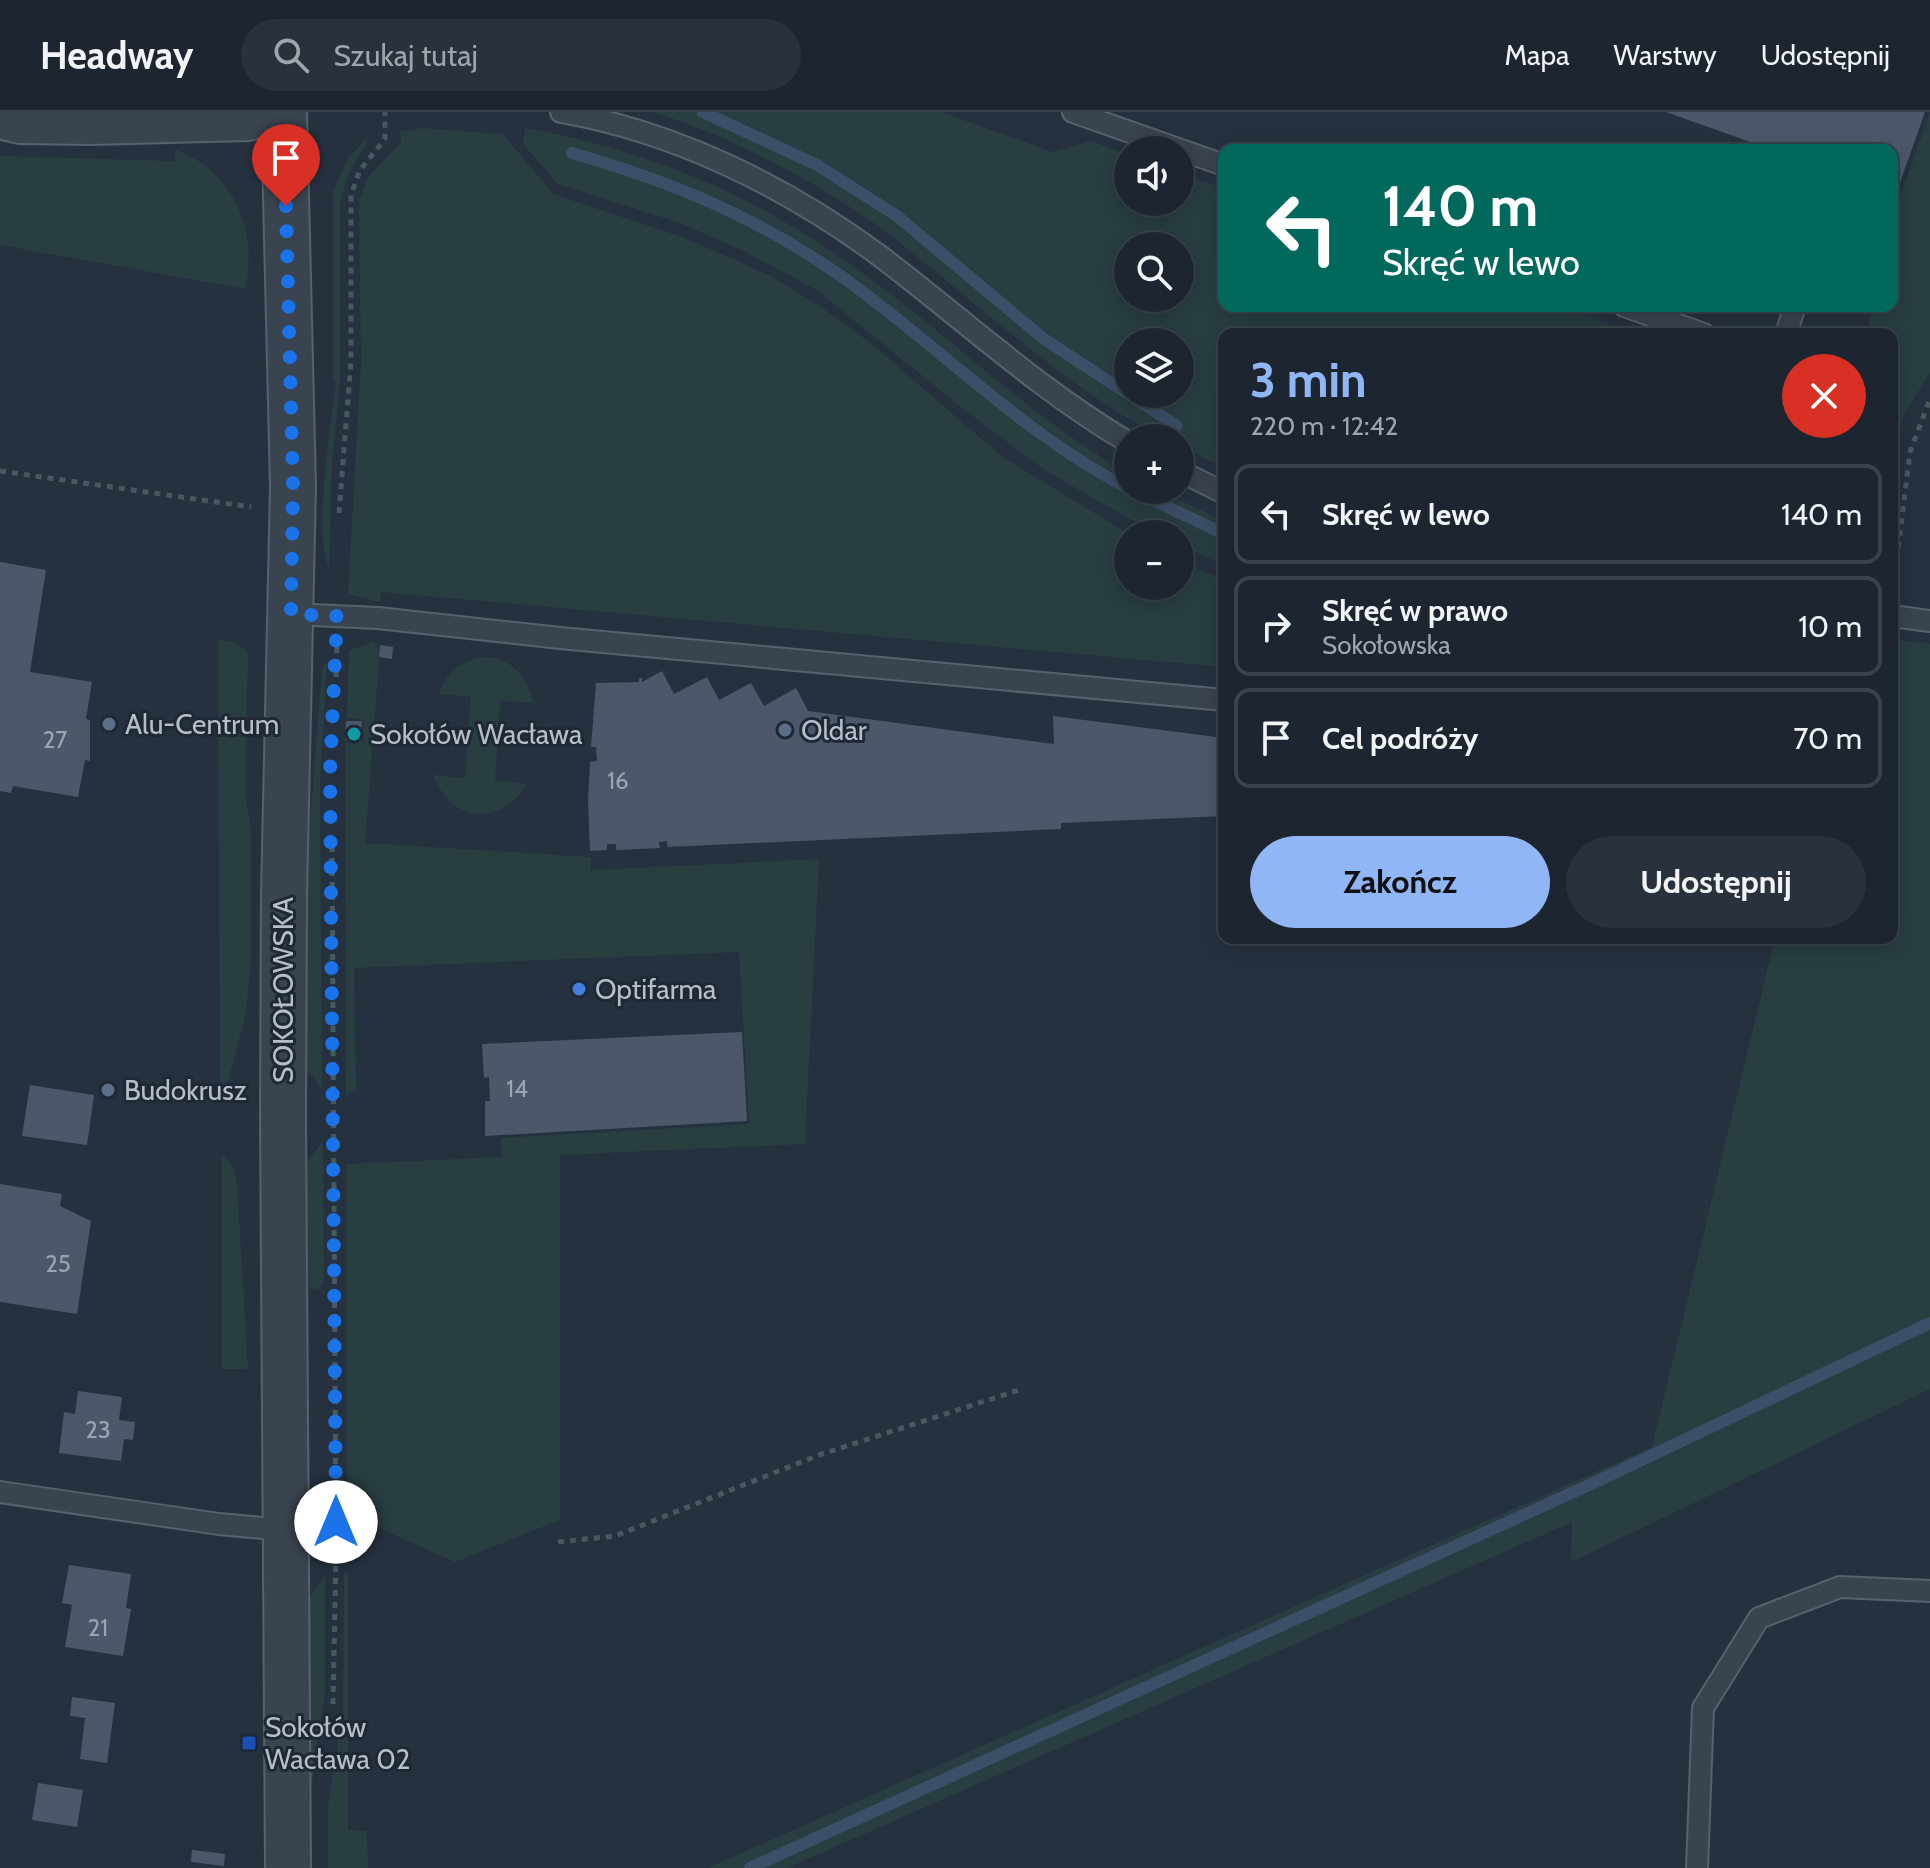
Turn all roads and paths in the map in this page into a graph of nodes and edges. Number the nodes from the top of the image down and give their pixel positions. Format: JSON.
{"nodes":[{"id":1,"x":264,"y":112,"type":"edge"},
{"id":2,"x":284,"y":112,"type":"edge"},
{"id":3,"x":385,"y":112,"type":"edge"},
{"id":4,"x":561,"y":112,"type":"edge"},
{"id":5,"x":1073,"y":112,"type":"edge"},
{"id":6,"x":0,"y":118,"type":"edge"},
{"id":7,"x":1218,"y":163,"type":"edge"},
{"id":8,"x":1641,"y":312,"type":"edge"},
{"id":9,"x":1687,"y":328,"type":"edge"},
{"id":10,"x":1930,"y":399,"type":"edge"},
{"id":11,"x":1114,"y":433,"type":"edge"},
{"id":12,"x":0,"y":471,"type":"edge"},
{"id":13,"x":1194,"y":478,"type":"edge"},
{"id":14,"x":1218,"y":490,"type":"edge"},
{"id":15,"x":292,"y":505,"type":"junction"},
{"id":16,"x":339,"y":518,"type":"dead end"},
{"id":17,"x":1898,"y":549,"type":"edge"},
{"id":18,"x":291,"y":614,"type":"junction"},
{"id":19,"x":337,"y":616,"type":"junction"},
{"id":20,"x":1898,"y":617,"type":"edge"},
{"id":21,"x":1930,"y":621,"type":"edge"},
{"id":22,"x":336,"y":680,"type":"dead end"},
{"id":23,"x":1218,"y":699,"type":"edge"},
{"id":24,"x":332,"y":844,"type":"dead end"},
{"id":25,"x":1019,"y":1390,"type":"dead end"},
{"id":26,"x":0,"y":1492,"type":"edge"},
{"id":27,"x":285,"y":1530,"type":"junction"},
{"id":28,"x":558,"y":1542,"type":"dead end"},
{"id":29,"x":1930,"y":1591,"type":"edge"},
{"id":30,"x":333,"y":1710,"type":"dead end"},
{"id":31,"x":288,"y":1868,"type":"edge"},
{"id":32,"x":1697,"y":1868,"type":"edge"}],
"edges":[{"from":1,"to":6,"type":"street"},
{"from":2,"to":15,"type":"street","name":"SOKOŁOWSKA"},
{"from":3,"to":16,"type":"path"},
{"from":4,"to":11,"type":"lane"},
{"from":5,"to":7,"type":"lane"},
{"from":8,"to":9,"type":"lane"},
{"from":10,"to":17,"type":"path"},
{"from":12,"to":15,"type":"path"},
{"from":13,"to":14,"type":"lane"},
{"from":15,"to":18,"type":"street","name":"SOKOŁOWSKA"},
{"from":18,"to":19,"type":"lane"},
{"from":18,"to":27,"type":"street","name":"SOKOŁOWSKA"},
{"from":19,"to":22,"type":"path"},
{"from":19,"to":23,"type":"lane"},
{"from":20,"to":21,"type":"lane"},
{"from":24,"to":30,"type":"path"},
{"from":25,"to":28,"type":"path"},
{"from":26,"to":27,"type":"lane"},
{"from":27,"to":31,"type":"street","name":"SOKOŁOWSKA"},
{"from":29,"to":32,"type":"lane"}]}
